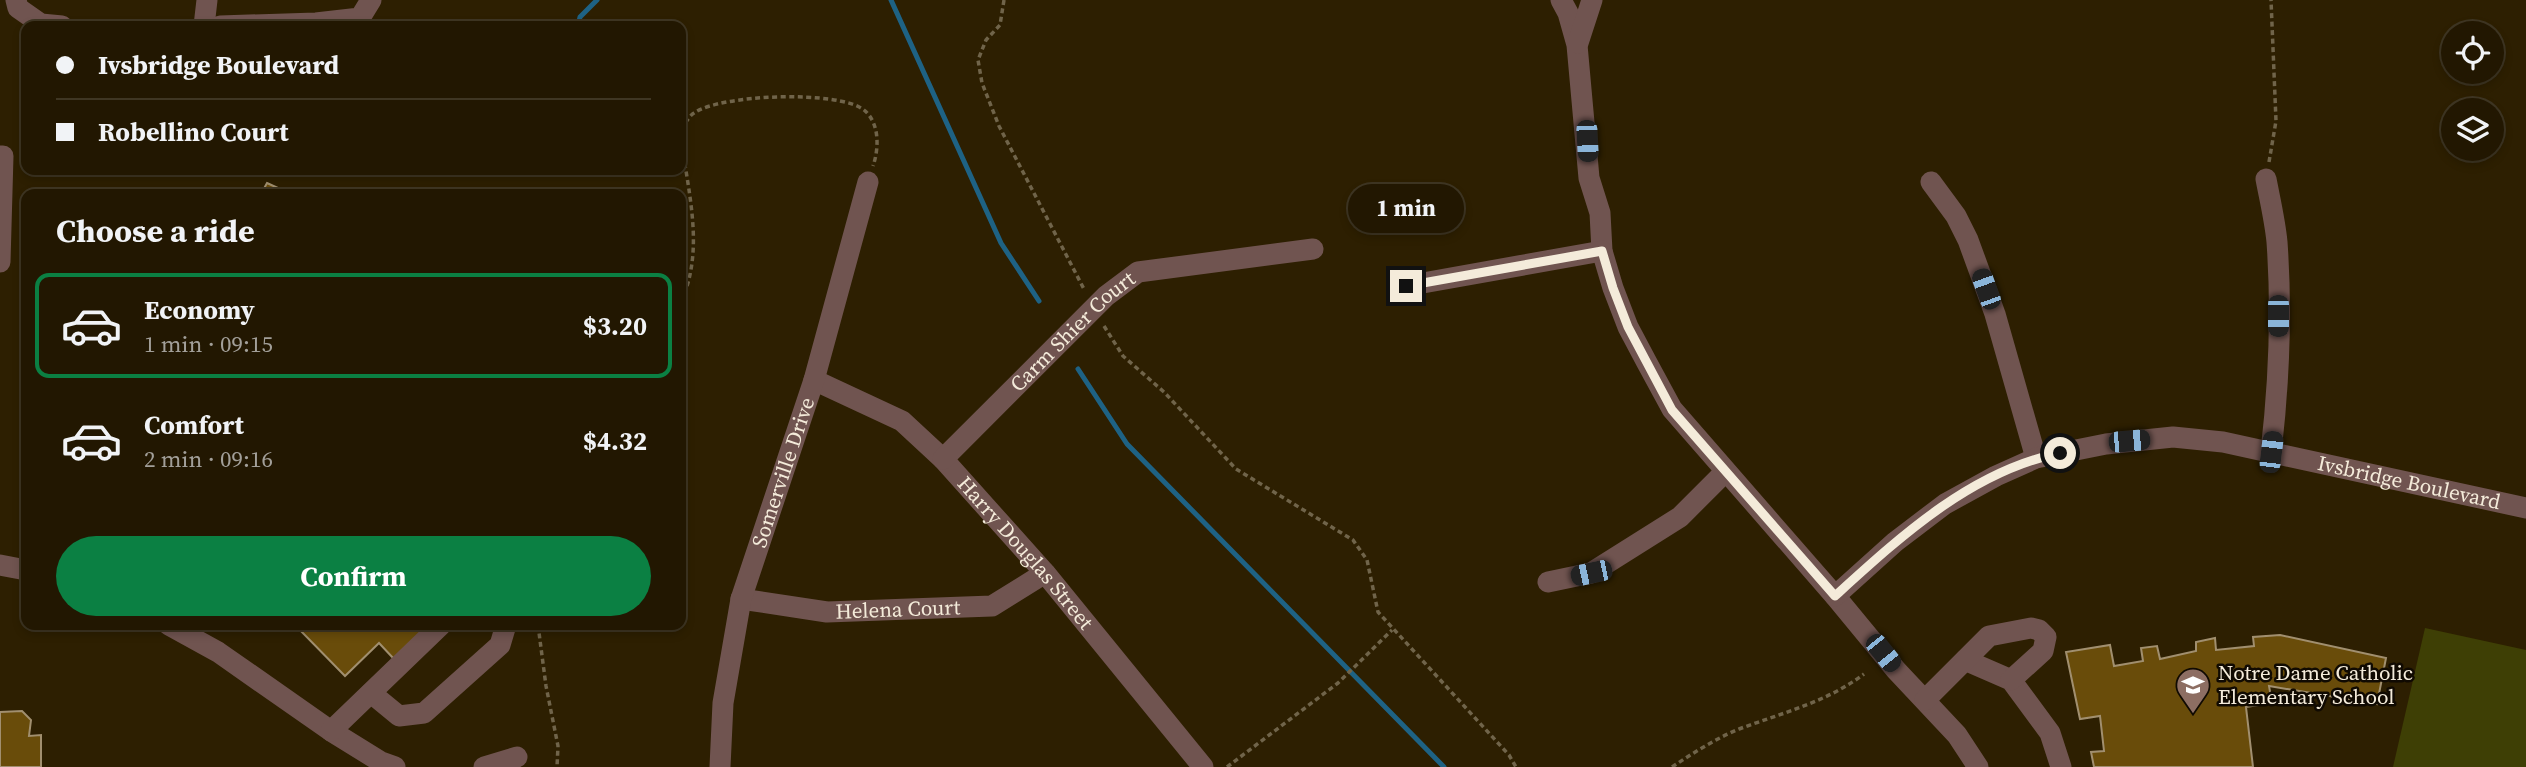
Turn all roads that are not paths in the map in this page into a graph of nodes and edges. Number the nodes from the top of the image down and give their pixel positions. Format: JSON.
{"nodes":[{"id":1,"x":16,"y":0,"type":"edge"},
{"id":2,"x":207,"y":0,"type":"edge"},
{"id":3,"x":371,"y":0,"type":"edge"},
{"id":4,"x":1561,"y":0,"type":"edge"},
{"id":5,"x":1592,"y":0,"type":"edge"},
{"id":6,"x":37,"y":21,"type":"edge"},
{"id":7,"x":205,"y":21,"type":"edge"},
{"id":8,"x":334,"y":21,"type":"edge"},
{"id":9,"x":1577,"y":45,"type":"junction"},
{"id":10,"x":0,"y":156,"type":"edge"},
{"id":11,"x":2266,"y":179,"type":"road end"},
{"id":12,"x":868,"y":182,"type":"road end"},
{"id":13,"x":1931,"y":182,"type":"dead end"},
{"id":14,"x":1313,"y":249,"type":"dead end"},
{"id":15,"x":1602,"y":251,"type":"junction"},
{"id":16,"x":0,"y":262,"type":"edge"},
{"id":17,"x":1406,"y":286,"type":"dead end"},
{"id":18,"x":814,"y":380,"type":"junction"},
{"id":19,"x":2271,"y":452,"type":"junction"},
{"id":20,"x":2036,"y":458,"type":"junction"},
{"id":21,"x":943,"y":459,"type":"junction"},
{"id":22,"x":1725,"y":472,"type":"junction"},
{"id":23,"x":2526,"y":508,"type":"edge"},
{"id":24,"x":0,"y":565,"type":"edge"},
{"id":25,"x":21,"y":569,"type":"edge"},
{"id":26,"x":1045,"y":573,"type":"junction"},
{"id":27,"x":1548,"y":582,"type":"dead end"},
{"id":28,"x":1835,"y":596,"type":"junction"},
{"id":29,"x":741,"y":599,"type":"junction"},
{"id":30,"x":182,"y":630,"type":"edge"},
{"id":31,"x":436,"y":630,"type":"edge"},
{"id":32,"x":504,"y":630,"type":"edge"},
{"id":33,"x":1965,"y":660,"type":"junction"},
{"id":34,"x":2011,"y":680,"type":"junction"},
{"id":35,"x":371,"y":693,"type":"junction"},
{"id":36,"x":1925,"y":700,"type":"junction"},
{"id":37,"x":331,"y":731,"type":"junction"},
{"id":38,"x":517,"y":757,"type":"dead end"},
{"id":39,"x":395,"y":767,"type":"edge"},
{"id":40,"x":484,"y":767,"type":"edge"},
{"id":41,"x":720,"y":767,"type":"edge"},
{"id":42,"x":1203,"y":767,"type":"edge"},
{"id":43,"x":1978,"y":767,"type":"edge"},
{"id":44,"x":2061,"y":767,"type":"edge"}],
"edges":[{"from":1,"to":6,"type":"street"},
{"from":2,"to":7,"type":"street"},
{"from":3,"to":8,"type":"street"},
{"from":4,"to":9,"type":"street"},
{"from":5,"to":9,"type":"street"},
{"from":9,"to":15,"type":"street"},
{"from":10,"to":16,"type":"street"},
{"from":11,"to":19,"type":"street"},
{"from":12,"to":18,"type":"street","name":"Somerville Drive"},
{"from":13,"to":20,"type":"street"},
{"from":14,"to":21,"type":"street","name":"Carm Shier Court"},
{"from":15,"to":17,"type":"street"},
{"from":15,"to":22,"type":"street"},
{"from":18,"to":21,"type":"street","name":"Harry Douglas Street"},
{"from":18,"to":29,"type":"street","name":"Somerville Drive"},
{"from":19,"to":20,"type":"street","name":"Ivsbridge Boulevard"},
{"from":19,"to":23,"type":"street","name":"Ivsbridge Boulevard"},
{"from":20,"to":28,"type":"street","name":"Ivsbridge Boulevard"},
{"from":21,"to":26,"type":"street","name":"Harry Douglas Street"},
{"from":22,"to":27,"type":"street"},
{"from":22,"to":28,"type":"street"},
{"from":24,"to":25,"type":"street"},
{"from":26,"to":29,"type":"street","name":"Helena Court"},
{"from":26,"to":42,"type":"street","name":"Harry Douglas Street"},
{"from":28,"to":36,"type":"street"},
{"from":29,"to":41,"type":"street","name":"Somerville Drive"},
{"from":30,"to":37,"type":"street"},
{"from":31,"to":35,"type":"street"},
{"from":32,"to":35,"type":"street"},
{"from":33,"to":34,"type":"street"},
{"from":33,"to":34,"type":"street"},
{"from":33,"to":36,"type":"street"},
{"from":34,"to":44,"type":"street"},
{"from":35,"to":37,"type":"street"},
{"from":36,"to":43,"type":"street"},
{"from":37,"to":39,"type":"street"},
{"from":38,"to":40,"type":"street"}]}
